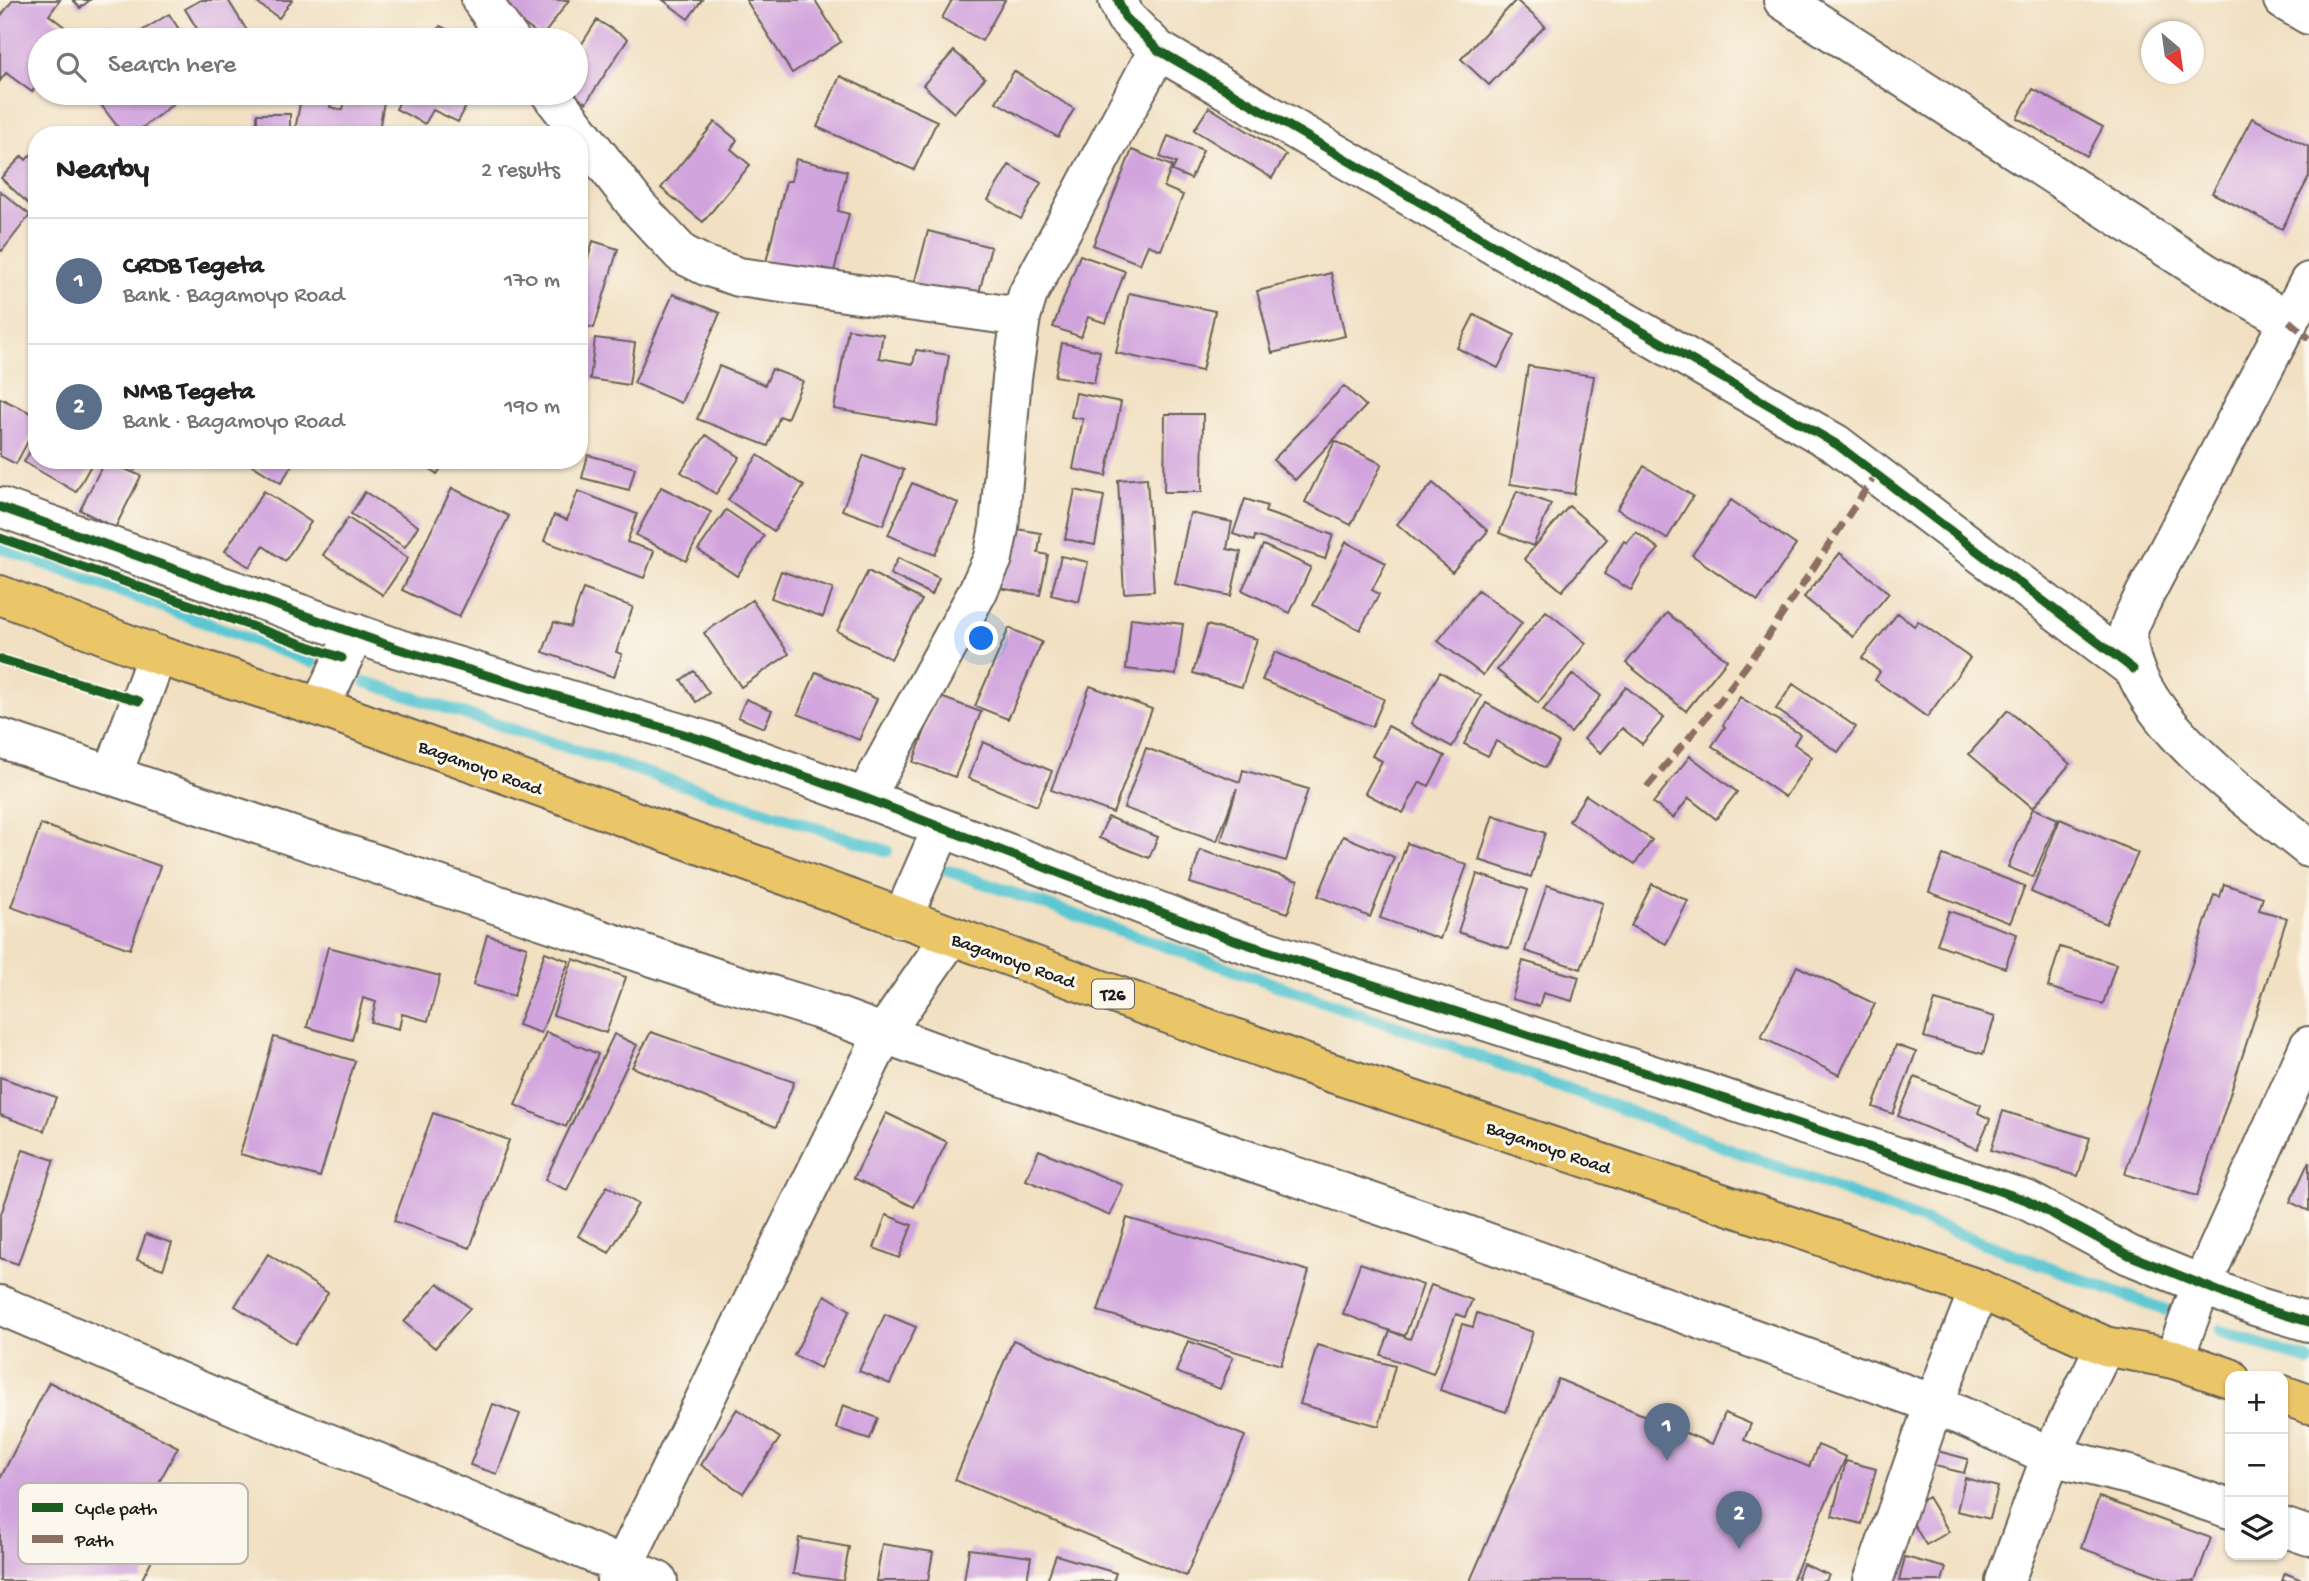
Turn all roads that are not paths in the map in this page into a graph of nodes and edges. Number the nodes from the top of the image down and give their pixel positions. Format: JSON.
{"nodes":[{"id":1,"x":481,"y":0,"type":"edge"},
{"id":2,"x":1118,"y":0,"type":"edge"},
{"id":3,"x":1783,"y":0,"type":"edge"},
{"id":4,"x":2283,"y":0,"type":"edge"},
{"id":5,"x":2309,"y":15,"type":"edge"},
{"id":6,"x":501,"y":28,"type":"edge"},
{"id":7,"x":1158,"y":50,"type":"junction"},
{"id":8,"x":559,"y":105,"type":"edge"},
{"id":9,"x":575,"y":126,"type":"edge"},
{"id":10,"x":588,"y":142,"type":"edge"},
{"id":11,"x":2309,"y":282,"type":"edge"},
{"id":12,"x":1021,"y":317,"type":"junction"},
{"id":13,"x":2289,"y":321,"type":"junction"},
{"id":14,"x":0,"y":507,"type":"edge"},
{"id":15,"x":0,"y":595,"type":"edge"},
{"id":16,"x":355,"y":634,"type":"junction"},
{"id":17,"x":157,"y":655,"type":"junction"},
{"id":18,"x":2133,"y":669,"type":"junction"},
{"id":19,"x":320,"y":707,"type":"junction"},
{"id":20,"x":0,"y":738,"type":"edge"},
{"id":21,"x":112,"y":776,"type":"junction"},
{"id":22,"x":865,"y":798,"type":"junction"},
{"id":23,"x":943,"y":828,"type":"junction"},
{"id":24,"x":2309,"y":848,"type":"edge"},
{"id":25,"x":902,"y":919,"type":"junction"},
{"id":26,"x":951,"y":936,"type":"junction"},
{"id":27,"x":884,"y":1033,"type":"junction"},
{"id":28,"x":2309,"y":1046,"type":"edge"},
{"id":29,"x":2202,"y":1284,"type":"junction"},
{"id":30,"x":1979,"y":1289,"type":"junction"},
{"id":31,"x":0,"y":1305,"type":"edge"},
{"id":32,"x":2309,"y":1322,"type":"edge"},
{"id":33,"x":2105,"y":1346,"type":"junction"},
{"id":34,"x":2174,"y":1359,"type":"junction"},
{"id":35,"x":2225,"y":1376,"type":"edge"},
{"id":36,"x":2288,"y":1397,"type":"edge"},
{"id":37,"x":1934,"y":1404,"type":"junction"},
{"id":38,"x":2309,"y":1404,"type":"edge"},
{"id":39,"x":2051,"y":1456,"type":"junction"},
{"id":40,"x":2225,"y":1507,"type":"edge"},
{"id":41,"x":2288,"y":1529,"type":"edge"},
{"id":42,"x":2309,"y":1536,"type":"edge"},
{"id":43,"x":619,"y":1574,"type":"edge"},
{"id":44,"x":658,"y":1581,"type":"edge"},
{"id":45,"x":1873,"y":1581,"type":"edge"},
{"id":46,"x":2005,"y":1581,"type":"edge"}],
"edges":[{"from":1,"to":6,"type":"street"},
{"from":2,"to":7,"type":"street"},
{"from":3,"to":13,"type":"street"},
{"from":4,"to":5,"type":"street"},
{"from":7,"to":12,"type":"street"},
{"from":7,"to":18,"type":"street"},
{"from":8,"to":9,"type":"street"},
{"from":10,"to":12,"type":"street"},
{"from":11,"to":13,"type":"street"},
{"from":12,"to":22,"type":"street"},
{"from":13,"to":18,"type":"street"},
{"from":14,"to":16,"type":"street"},
{"from":15,"to":17,"type":"highway","name":"Bagamoyo Road","number":"T26"},
{"from":16,"to":19,"type":"street"},
{"from":16,"to":22,"type":"street"},
{"from":17,"to":19,"type":"highway","name":"Bagamoyo Road","number":"T26"},
{"from":17,"to":21,"type":"street"},
{"from":18,"to":24,"type":"street"},
{"from":19,"to":25,"type":"highway","name":"Bagamoyo Road","number":"T26"},
{"from":20,"to":21,"type":"street"},
{"from":21,"to":27,"type":"street"},
{"from":22,"to":23,"type":"street"},
{"from":23,"to":25,"type":"street"},
{"from":23,"to":29,"type":"street"},
{"from":25,"to":26,"type":"highway","name":"Bagamoyo Road","number":"T26"},
{"from":26,"to":27,"type":"street"},
{"from":26,"to":30,"type":"highway","name":"Bagamoyo Road","number":"T26"},
{"from":27,"to":37,"type":"street"},
{"from":27,"to":43,"type":"street"},
{"from":28,"to":29,"type":"street"},
{"from":29,"to":32,"type":"street"},
{"from":29,"to":34,"type":"street"},
{"from":30,"to":33,"type":"highway","name":"Bagamoyo Road","number":"T26"},
{"from":30,"to":37,"type":"street"},
{"from":31,"to":43,"type":"street"},
{"from":33,"to":34,"type":"highway","name":"Bagamoyo Road","number":"T26"},
{"from":33,"to":39,"type":"street"},
{"from":34,"to":35,"type":"highway","name":"Bagamoyo Road","number":"T26"},
{"from":36,"to":38,"type":"highway"},
{"from":37,"to":39,"type":"street"},
{"from":37,"to":45,"type":"street"},
{"from":39,"to":40,"type":"street"},
{"from":39,"to":46,"type":"street"},
{"from":41,"to":42,"type":"street"},
{"from":43,"to":44,"type":"street"}]}
